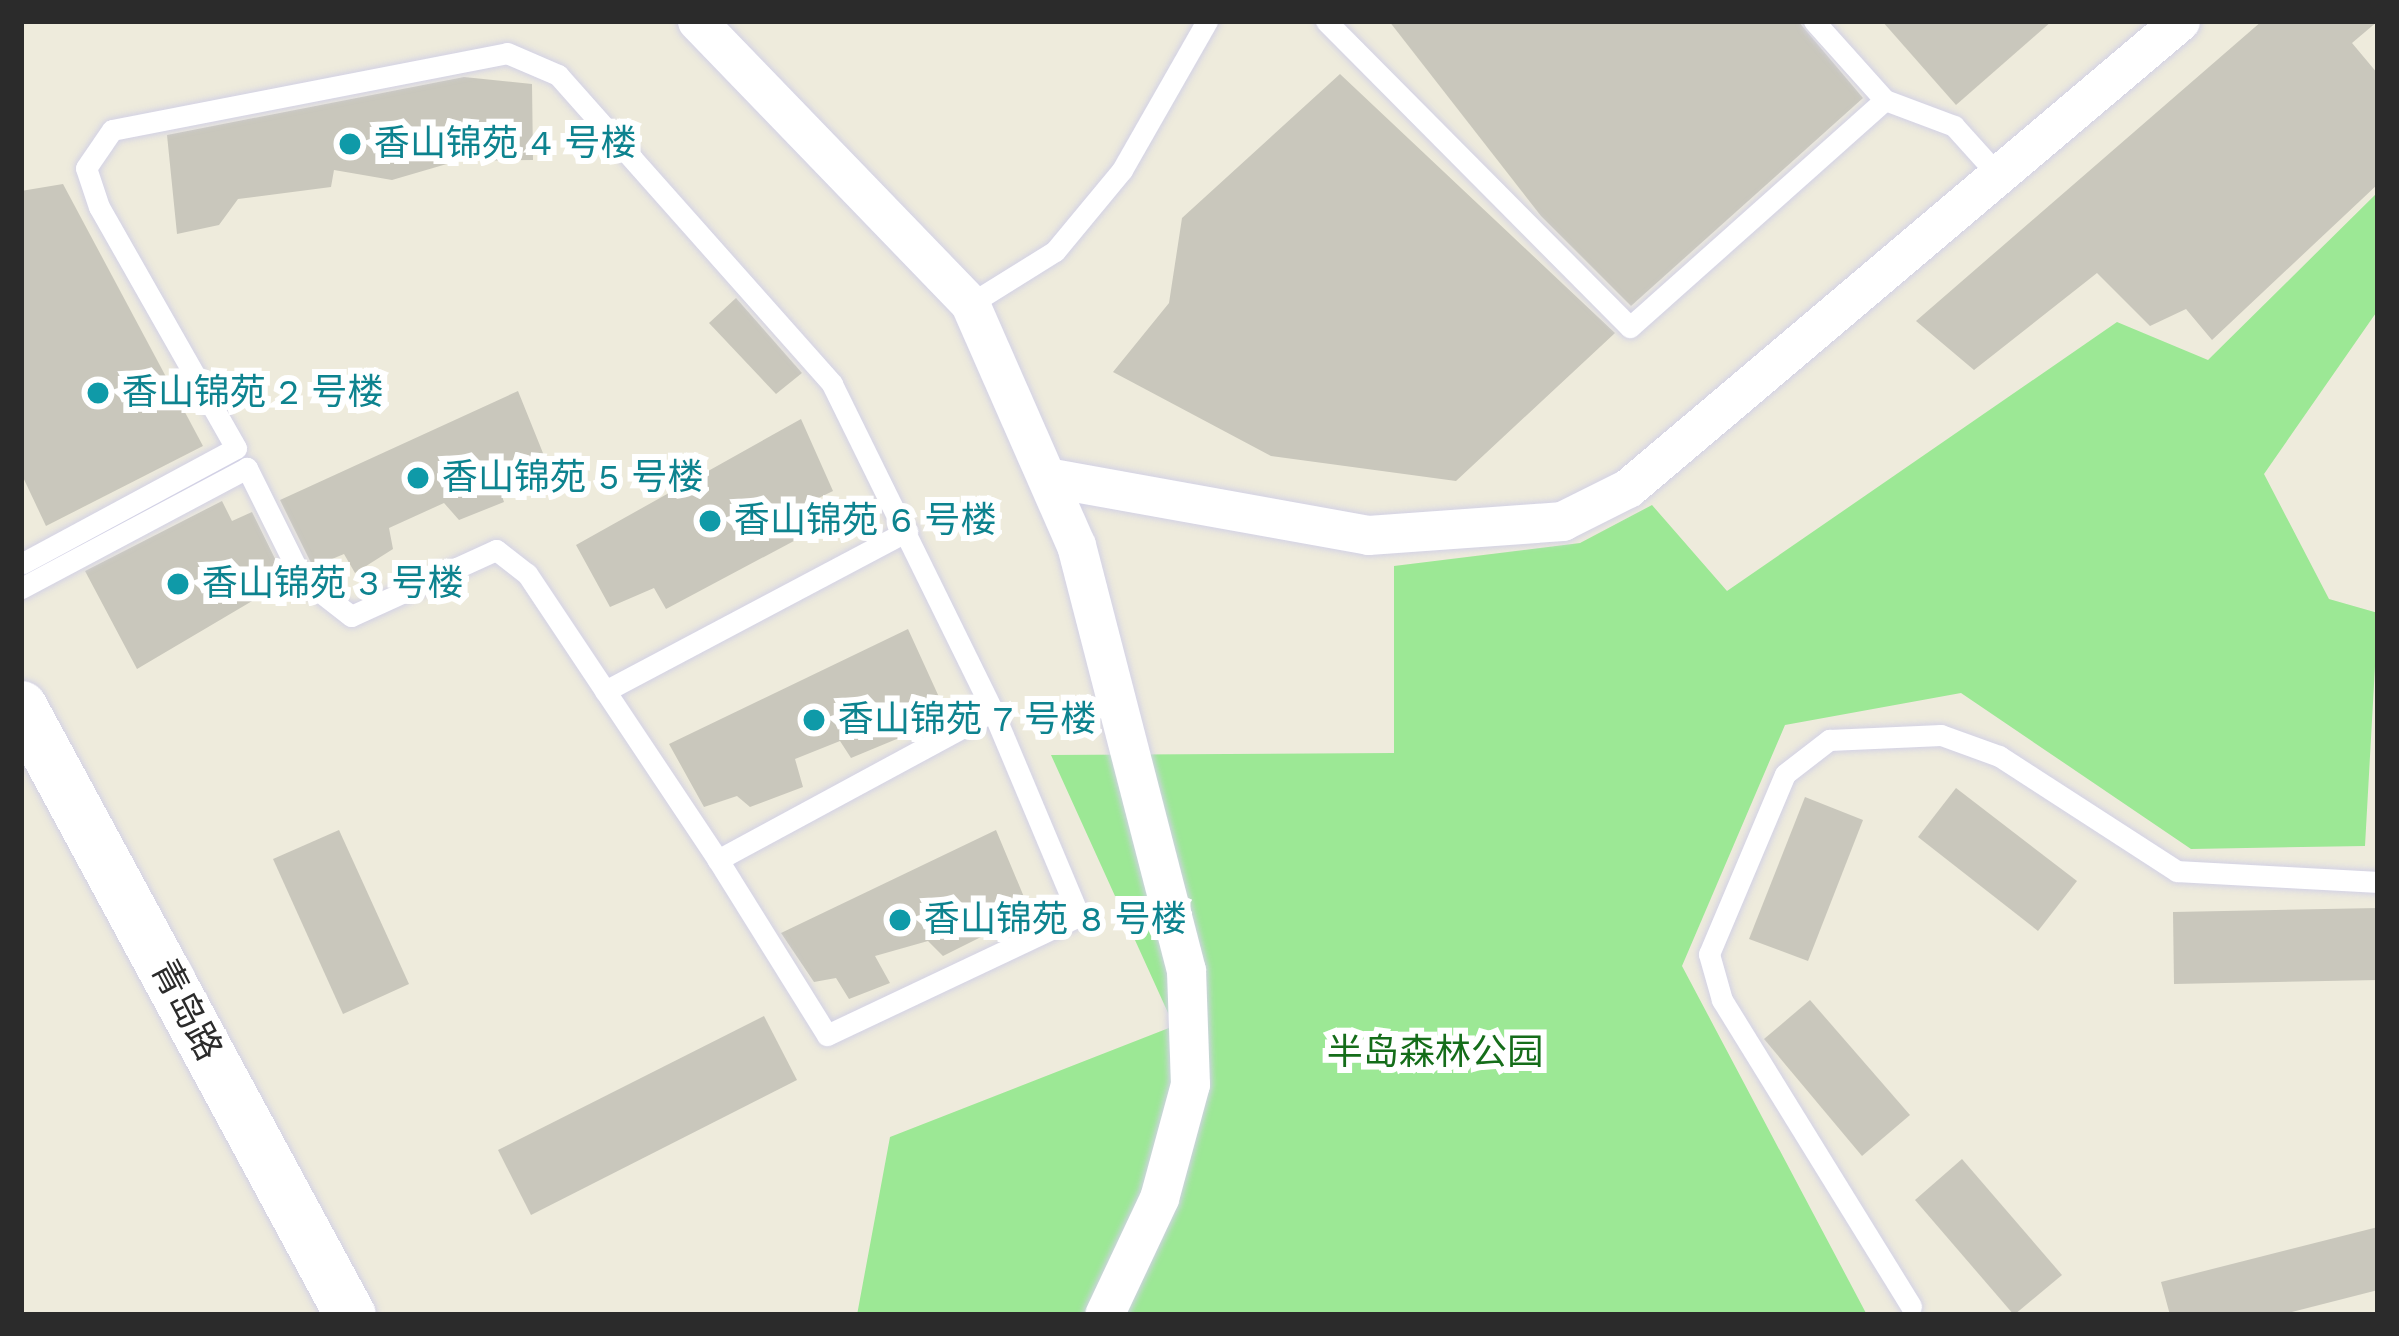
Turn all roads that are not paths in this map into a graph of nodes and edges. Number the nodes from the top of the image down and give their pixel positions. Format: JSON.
{"nodes":[{"id":1,"x":697,"y":21,"type":"edge"},
{"id":2,"x":1207,"y":21,"type":"edge"},
{"id":3,"x":1326,"y":21,"type":"edge"},
{"id":4,"x":1814,"y":21,"type":"edge"},
{"id":5,"x":2180,"y":21,"type":"edge"},
{"id":6,"x":1885,"y":100,"type":"junction"},
{"id":7,"x":1999,"y":176,"type":"junction"},
{"id":8,"x":970,"y":304,"type":"junction"},
{"id":9,"x":242,"y":458,"type":"junction"},
{"id":10,"x":1052,"y":478,"type":"junction"},
{"id":11,"x":907,"y":531,"type":"junction"},
{"id":12,"x":21,"y":564,"type":"edge"},
{"id":13,"x":21,"y":588,"type":"edge"},
{"id":14,"x":605,"y":691,"type":"junction"},
{"id":15,"x":21,"y":706,"type":"edge"},
{"id":16,"x":993,"y":711,"type":"junction"},
{"id":17,"x":718,"y":860,"type":"junction"},
{"id":18,"x":2378,"y":882,"type":"edge"},
{"id":19,"x":1911,"y":1306,"type":"dead end"},
{"id":20,"x":350,"y":1315,"type":"edge"},
{"id":21,"x":1104,"y":1315,"type":"edge"}],
"edges":[{"from":1,"to":8,"type":"street"},
{"from":2,"to":8,"type":"lane"},
{"from":3,"to":6,"type":"lane"},
{"from":4,"to":6,"type":"lane"},
{"from":5,"to":7,"type":"street"},
{"from":6,"to":7,"type":"lane"},
{"from":7,"to":10,"type":"street"},
{"from":8,"to":10,"type":"street"},
{"from":9,"to":11,"type":"lane"},
{"from":9,"to":12,"type":"lane"},
{"from":9,"to":13,"type":"lane"},
{"from":9,"to":14,"type":"lane"},
{"from":10,"to":21,"type":"street"},
{"from":11,"to":14,"type":"lane"},
{"from":11,"to":16,"type":"lane"},
{"from":14,"to":17,"type":"lane"},
{"from":15,"to":20,"type":"street","name":"青岛路"},
{"from":16,"to":17,"type":"lane"},
{"from":16,"to":17,"type":"lane"},
{"from":18,"to":19,"type":"lane"}]}
